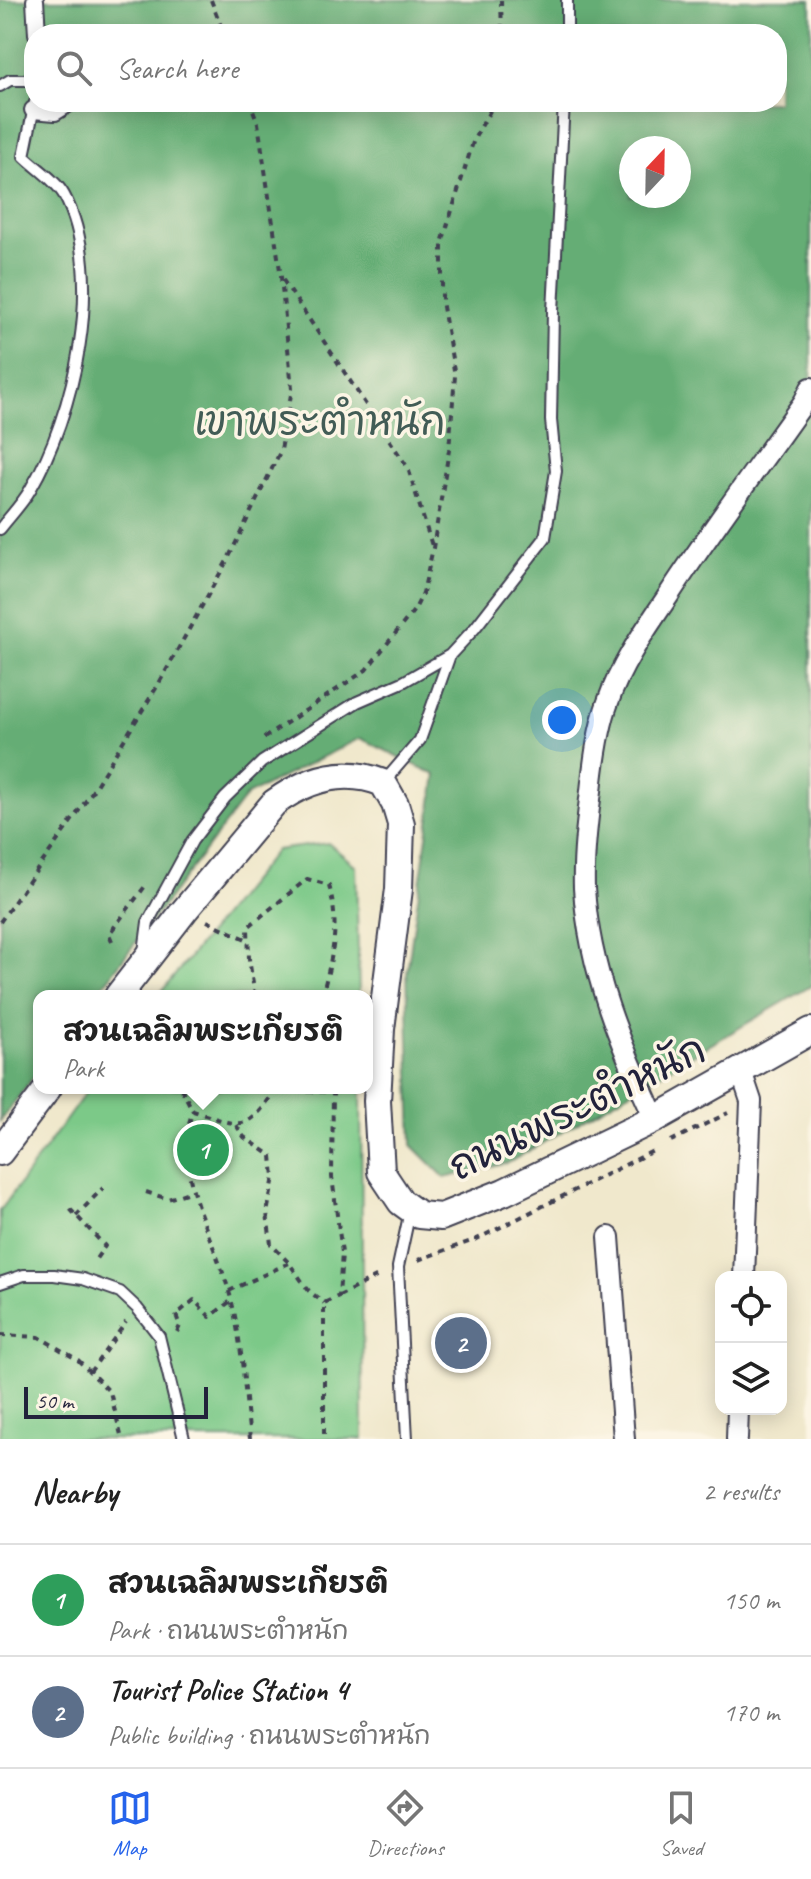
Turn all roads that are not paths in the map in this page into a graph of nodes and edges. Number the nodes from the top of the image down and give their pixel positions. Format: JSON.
{"nodes":[{"id":1,"x":35,"y":0,"type":"edge"},
{"id":2,"x":567,"y":0,"type":"edge"},
{"id":3,"x":36,"y":24,"type":"edge"},
{"id":4,"x":567,"y":24,"type":"edge"},
{"id":5,"x":24,"y":80,"type":"edge"},
{"id":6,"x":0,"y":86,"type":"edge"},
{"id":7,"x":33,"y":112,"type":"edge"},
{"id":8,"x":563,"y":112,"type":"edge"},
{"id":9,"x":811,"y":388,"type":"edge"},
{"id":10,"x":0,"y":529,"type":"edge"},
{"id":11,"x":450,"y":655,"type":"junction"},
{"id":12,"x":383,"y":783,"type":"junction"},
{"id":13,"x":142,"y":963,"type":"junction"},
{"id":14,"x":122,"y":990,"type":"edge"},
{"id":15,"x":811,"y":1031,"type":"edge"},
{"id":16,"x":741,"y":1071,"type":"junction"},
{"id":17,"x":44,"y":1094,"type":"edge"},
{"id":18,"x":655,"y":1119,"type":"junction"},
{"id":19,"x":0,"y":1152,"type":"edge"},
{"id":20,"x":410,"y":1208,"type":"junction"},
{"id":21,"x":609,"y":1237,"type":"dead end"},
{"id":22,"x":744,"y":1271,"type":"edge"},
{"id":23,"x":0,"y":1283,"type":"edge"},
{"id":24,"x":738,"y":1415,"type":"edge"},
{"id":25,"x":184,"y":1439,"type":"edge"},
{"id":26,"x":407,"y":1439,"type":"edge"},
{"id":27,"x":624,"y":1439,"type":"edge"},
{"id":28,"x":737,"y":1439,"type":"edge"}],
"edges":[{"from":1,"to":3,"type":"street"},
{"from":2,"to":4,"type":"lane"},
{"from":5,"to":6,"type":"lane"},
{"from":7,"to":10,"type":"lane"},
{"from":8,"to":11,"type":"lane"},
{"from":9,"to":18,"type":"street"},
{"from":11,"to":12,"type":"lane"},
{"from":11,"to":13,"type":"lane"},
{"from":12,"to":13,"type":"street"},
{"from":12,"to":20,"type":"street","name":"ถนนพระตำหนัก"},
{"from":13,"to":14,"type":"street"},
{"from":15,"to":16,"type":"street","name":"ถนนพระตำหนัก"},
{"from":16,"to":18,"type":"street","name":"ถนนพระตำหนัก"},
{"from":16,"to":22,"type":"street"},
{"from":17,"to":19,"type":"street"},
{"from":18,"to":20,"type":"street","name":"ถนนพระตำหนัก"},
{"from":20,"to":26,"type":"lane"},
{"from":21,"to":27,"type":"street"},
{"from":23,"to":25,"type":"lane"},
{"from":24,"to":28,"type":"street"}]}
